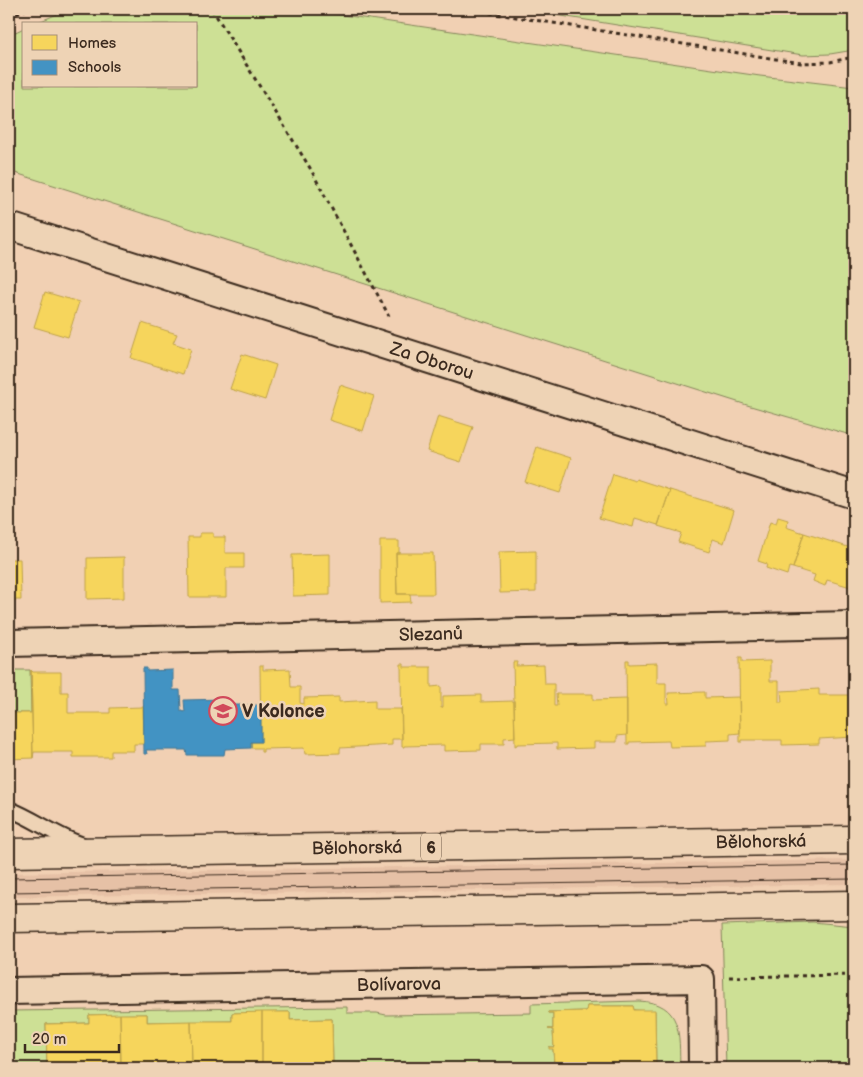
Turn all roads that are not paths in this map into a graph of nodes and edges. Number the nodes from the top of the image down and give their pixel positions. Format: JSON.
{"nodes":[{"id":1,"x":9,"y":226,"type":"edge"},
{"id":2,"x":854,"y":495,"type":"edge"},
{"id":3,"x":854,"y":625,"type":"edge"},
{"id":4,"x":9,"y":643,"type":"edge"},
{"id":5,"x":9,"y":809,"type":"edge"},
{"id":6,"x":854,"y":840,"type":"edge"},
{"id":7,"x":105,"y":852,"type":"junction"},
{"id":8,"x":9,"y":853,"type":"edge"},
{"id":9,"x":851,"y":906,"type":"edge"},
{"id":10,"x":9,"y":918,"type":"edge"},
{"id":11,"x":9,"y":991,"type":"edge"},
{"id":12,"x":702,"y":1068,"type":"edge"}],
"edges":[{"from":1,"to":2,"type":"street","name":"Za Oborou"},
{"from":3,"to":4,"type":"street","name":"Slezanů"},
{"from":5,"to":7,"type":"lane"},
{"from":6,"to":7,"type":"main road","name":"Bělohorská","number":"6"},
{"from":7,"to":8,"type":"main road","name":"Bělohorská","number":"6"},
{"from":9,"to":10,"type":"main road"},
{"from":11,"to":12,"type":"street","name":"Bolívarova"}]}
